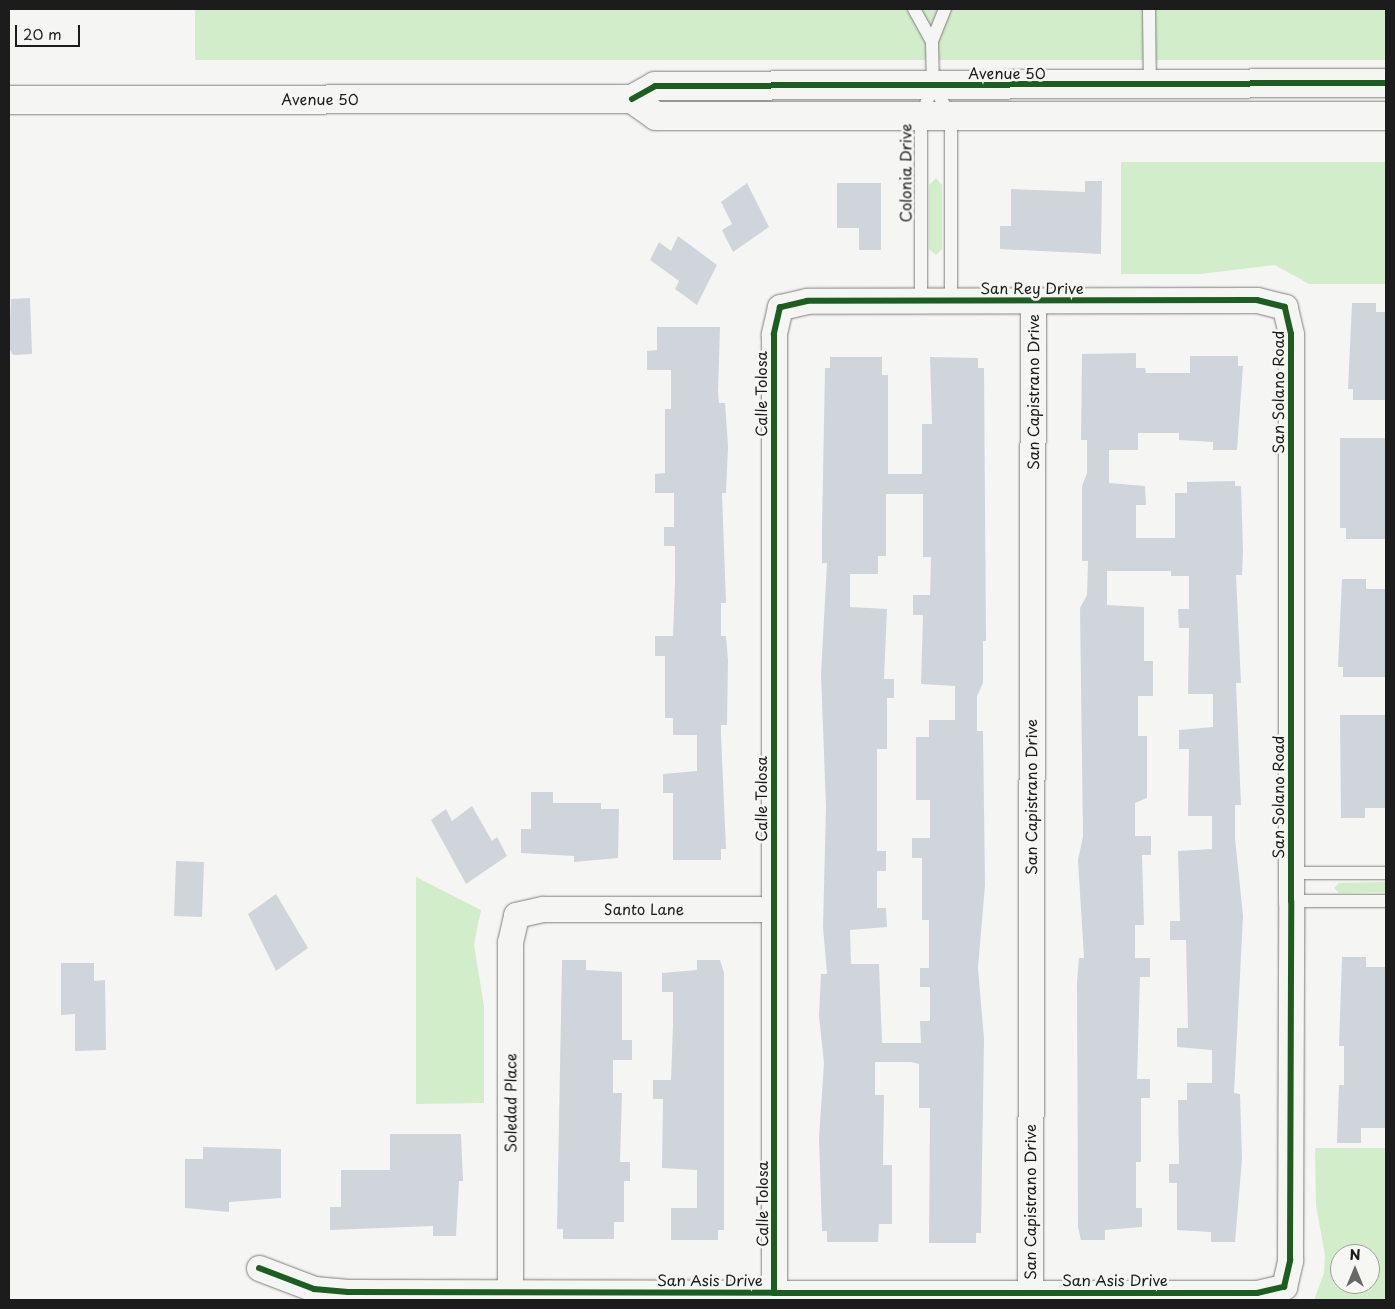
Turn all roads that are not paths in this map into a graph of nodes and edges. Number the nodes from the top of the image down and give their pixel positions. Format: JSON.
{"nodes":[{"id":1,"x":914,"y":9,"type":"edge"},
{"id":2,"x":945,"y":9,"type":"edge"},
{"id":3,"x":1149,"y":9,"type":"edge"},
{"id":4,"x":932,"y":41,"type":"junction"},
{"id":5,"x":1386,"y":83,"type":"edge"},
{"id":6,"x":933,"y":86,"type":"junction"},
{"id":7,"x":1150,"y":86,"type":"junction"},
{"id":8,"x":632,"y":99,"type":"junction"},
{"id":9,"x":9,"y":100,"type":"edge"},
{"id":10,"x":921,"y":116,"type":"junction"},
{"id":11,"x":950,"y":116,"type":"junction"},
{"id":12,"x":1386,"y":116,"type":"edge"},
{"id":13,"x":921,"y":301,"type":"junction"},
{"id":14,"x":950,"y":301,"type":"junction"},
{"id":15,"x":1033,"y":301,"type":"junction"},
{"id":16,"x":780,"y":307,"type":"joint"},
{"id":17,"x":1284,"y":307,"type":"joint"},
{"id":18,"x":1290,"y":874,"type":"junction"},
{"id":19,"x":1386,"y":874,"type":"edge"},
{"id":20,"x":1290,"y":901,"type":"junction"},
{"id":21,"x":1386,"y":901,"type":"edge"},
{"id":22,"x":774,"y":909,"type":"junction"},
{"id":23,"x":516,"y":915,"type":"joint"},
{"id":24,"x":259,"y":1268,"type":"dead end"},
{"id":25,"x":1284,"y":1287,"type":"joint"},
{"id":26,"x":510,"y":1292,"type":"junction"},
{"id":27,"x":774,"y":1293,"type":"junction"},
{"id":28,"x":1030,"y":1293,"type":"junction"}],
"edges":[{"from":1,"to":4,"type":"lane"},
{"from":2,"to":4,"type":"lane"},
{"from":3,"to":7,"type":"lane"},
{"from":4,"to":6,"type":"lane"},
{"from":5,"to":7,"type":"main road","name":"Avenue 50"},
{"from":6,"to":7,"type":"main road","name":"Avenue 50"},
{"from":6,"to":8,"type":"main road","name":"Avenue 50"},
{"from":6,"to":10,"type":"lane","name":"Colonia Drive"},
{"from":6,"to":11,"type":"lane"},
{"from":8,"to":9,"type":"main road","name":"Avenue 50"},
{"from":8,"to":10,"type":"main road"},
{"from":10,"to":11,"type":"main road"},
{"from":10,"to":13,"type":"lane","name":"Colonia Drive"},
{"from":11,"to":12,"type":"main road"},
{"from":11,"to":14,"type":"lane"},
{"from":13,"to":14,"type":"street","name":"San Rey Drive"},
{"from":13,"to":16,"type":"street","name":"San Rey Drive"},
{"from":14,"to":15,"type":"street","name":"San Rey Drive"},
{"from":15,"to":17,"type":"street","name":"San Rey Drive"},
{"from":15,"to":28,"type":"street","name":"San Capistrano Drive"},
{"from":16,"to":22,"type":"street","name":"Calle Tolosa"},
{"from":17,"to":18,"type":"street","name":"San Solano Road"},
{"from":18,"to":19,"type":"lane"},
{"from":18,"to":20,"type":"street","name":"San Solano Road"},
{"from":20,"to":21,"type":"lane"},
{"from":20,"to":25,"type":"street","name":"San Solano Road"},
{"from":22,"to":23,"type":"street","name":"Santo Lane"},
{"from":22,"to":27,"type":"street","name":"Calle Tolosa"},
{"from":23,"to":26,"type":"street","name":"Soledad Place"},
{"from":24,"to":26,"type":"street","name":"San Asis Drive"},
{"from":25,"to":28,"type":"street","name":"San Asis Drive"},
{"from":26,"to":27,"type":"street","name":"San Asis Drive"},
{"from":27,"to":28,"type":"street","name":"San Asis Drive"}]}
